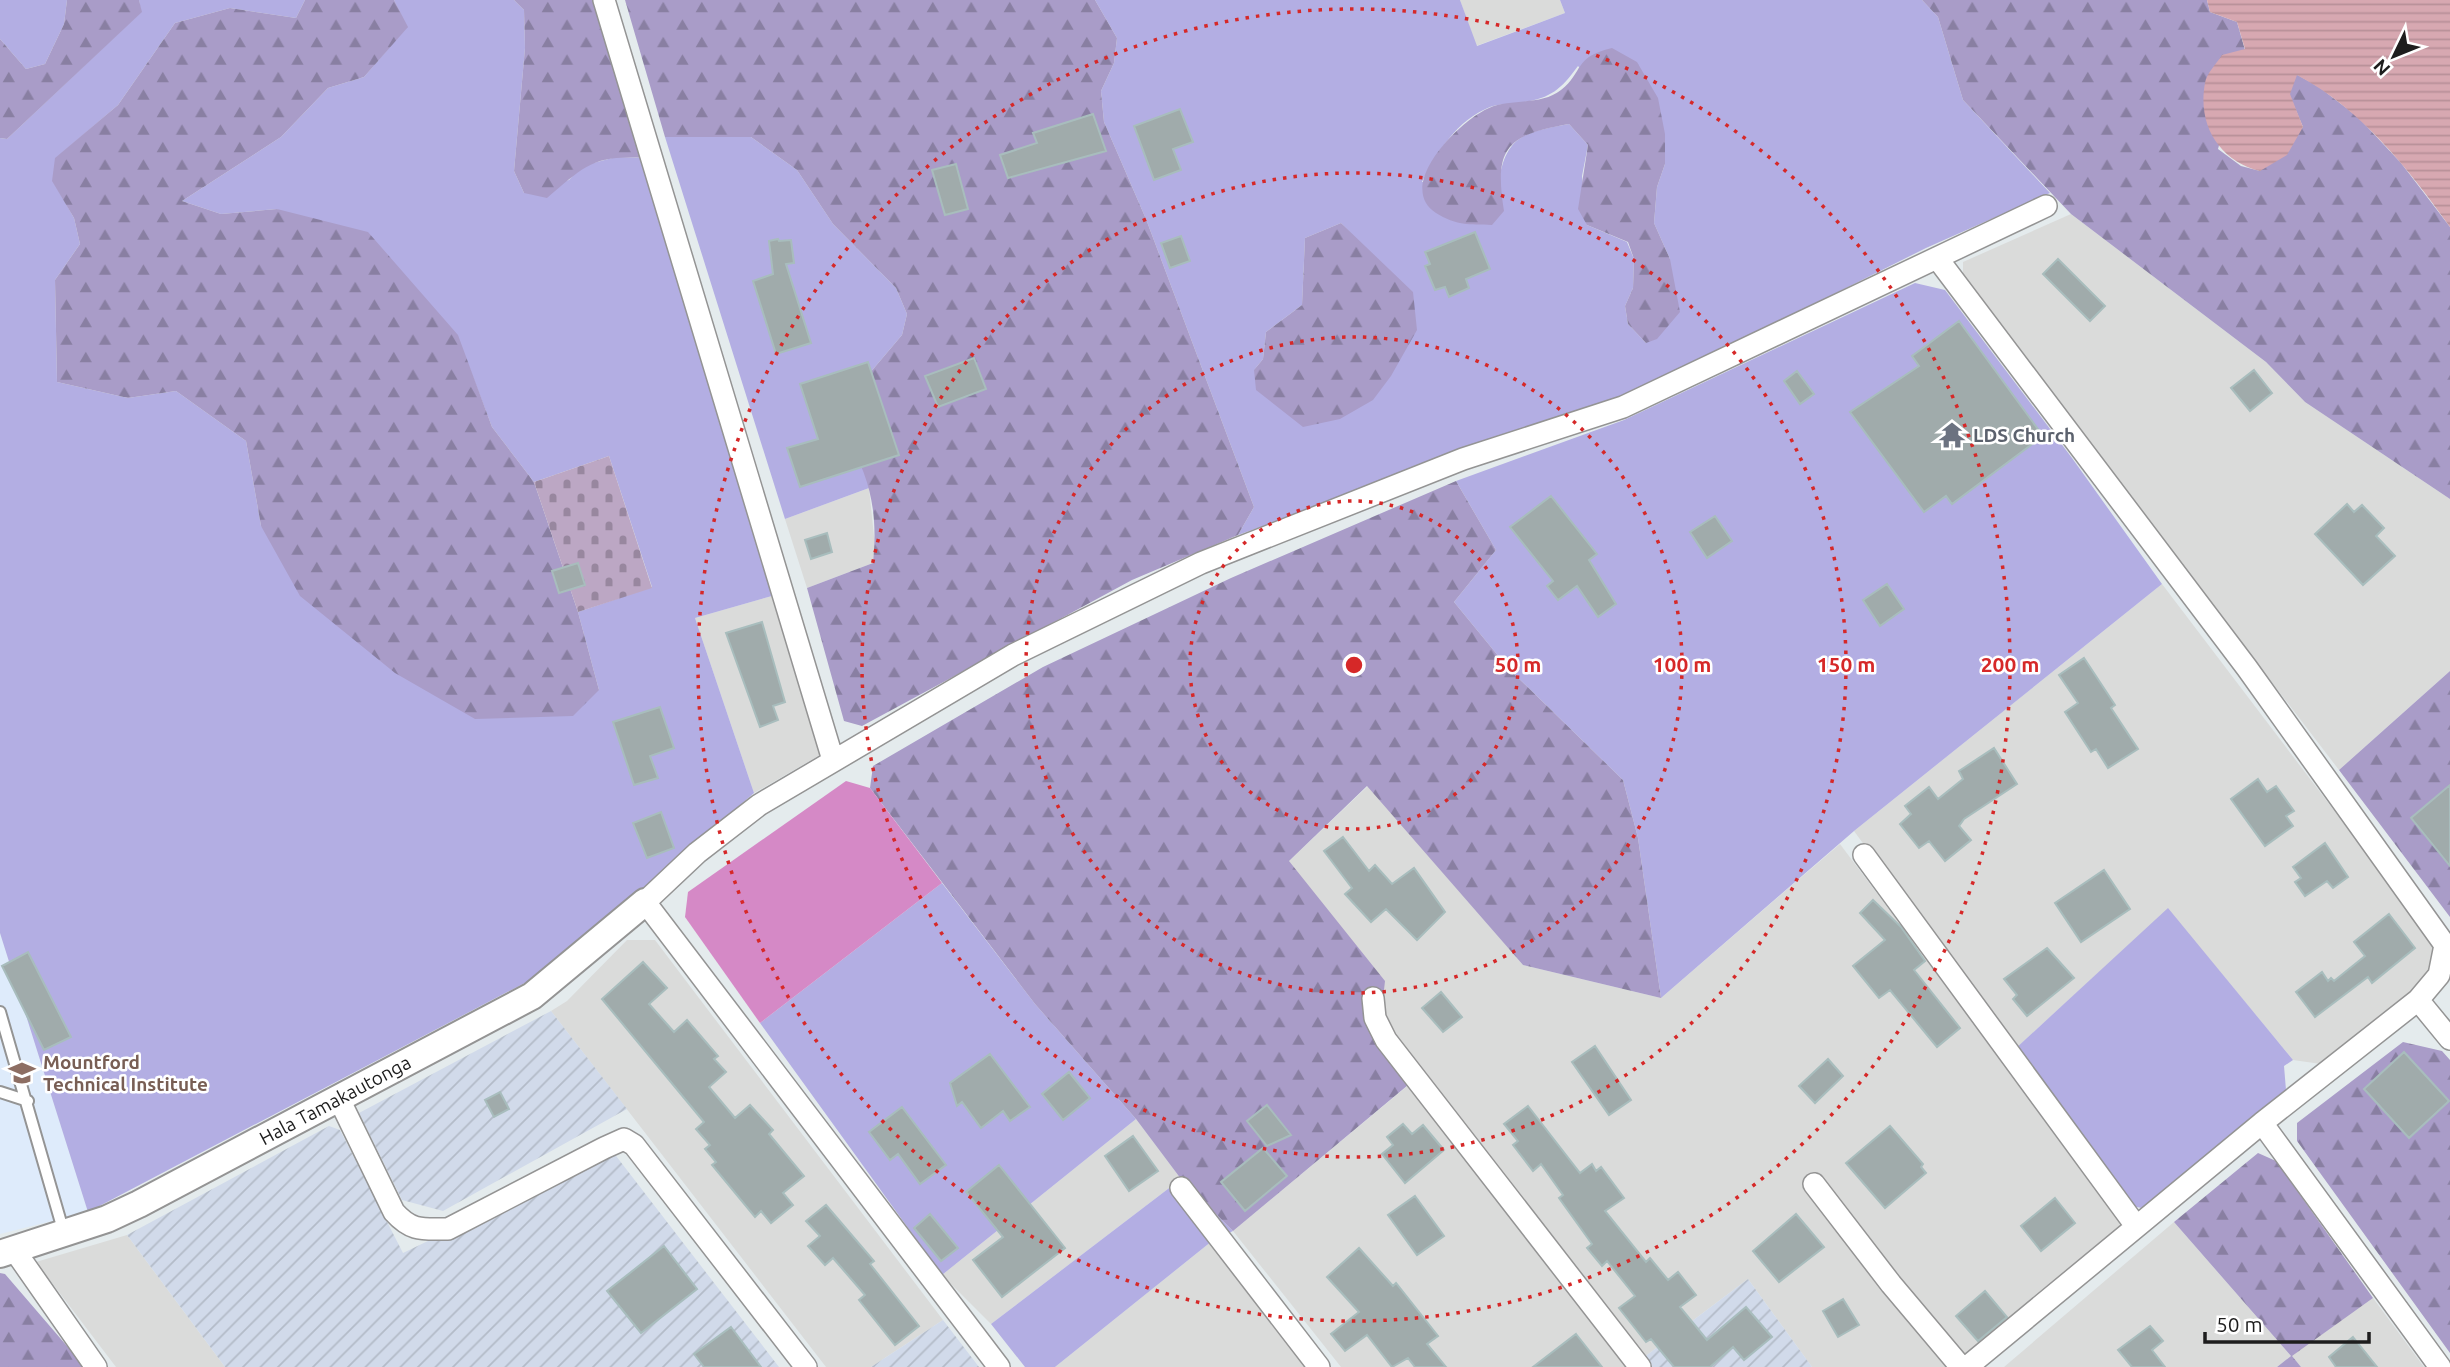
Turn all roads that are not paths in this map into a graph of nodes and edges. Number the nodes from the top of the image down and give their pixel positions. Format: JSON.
{"nodes":[{"id":1,"x":604,"y":0,"type":"edge"},
{"id":2,"x":2046,"y":206,"type":"dead end"},
{"id":3,"x":1937,"y":258,"type":"junction"},
{"id":4,"x":832,"y":760,"type":"junction"},
{"id":5,"x":1864,"y":855,"type":"dead end"},
{"id":6,"x":645,"y":902,"type":"junction"},
{"id":7,"x":1373,"y":998,"type":"dead end"},
{"id":8,"x":2418,"y":1000,"type":"junction"},
{"id":9,"x":0,"y":1012,"type":"edge"},
{"id":10,"x":2450,"y":1039,"type":"edge"},
{"id":11,"x":0,"y":1092,"type":"edge"},
{"id":12,"x":339,"y":1099,"type":"junction"},
{"id":13,"x":28,"y":1101,"type":"junction"},
{"id":14,"x":2262,"y":1123,"type":"junction"},
{"id":15,"x":1814,"y":1184,"type":"dead end"},
{"id":16,"x":1181,"y":1188,"type":"dead end"},
{"id":17,"x":2136,"y":1226,"type":"junction"},
{"id":18,"x":64,"y":1233,"type":"junction"},
{"id":19,"x":8,"y":1252,"type":"edge"},
{"id":20,"x":96,"y":1367,"type":"edge"},
{"id":21,"x":806,"y":1367,"type":"edge"},
{"id":22,"x":999,"y":1367,"type":"edge"},
{"id":23,"x":1320,"y":1367,"type":"edge"},
{"id":24,"x":1640,"y":1367,"type":"edge"},
{"id":25,"x":1961,"y":1367,"type":"edge"},
{"id":26,"x":1967,"y":1367,"type":"edge"},
{"id":27,"x":2441,"y":1367,"type":"edge"}],
"edges":[{"from":1,"to":4,"type":"street"},
{"from":2,"to":3,"type":"street"},
{"from":3,"to":4,"type":"street"},
{"from":3,"to":8,"type":"street"},
{"from":4,"to":6,"type":"street"},
{"from":5,"to":17,"type":"street"},
{"from":6,"to":12,"type":"street","name":"Hala Tamakautonga"},
{"from":6,"to":22,"type":"street"},
{"from":7,"to":24,"type":"street"},
{"from":8,"to":10,"type":"street"},
{"from":8,"to":14,"type":"street"},
{"from":9,"to":13,"type":"lane"},
{"from":11,"to":13,"type":"lane"},
{"from":12,"to":18,"type":"street","name":"Hala Tamakautonga"},
{"from":12,"to":21,"type":"street"},
{"from":13,"to":18,"type":"lane"},
{"from":14,"to":17,"type":"street"},
{"from":14,"to":27,"type":"street"},
{"from":15,"to":25,"type":"street"},
{"from":16,"to":23,"type":"street"},
{"from":17,"to":26,"type":"street"},
{"from":18,"to":19,"type":"street","name":"Hala Tamakautonga"},
{"from":19,"to":20,"type":"street"}]}
